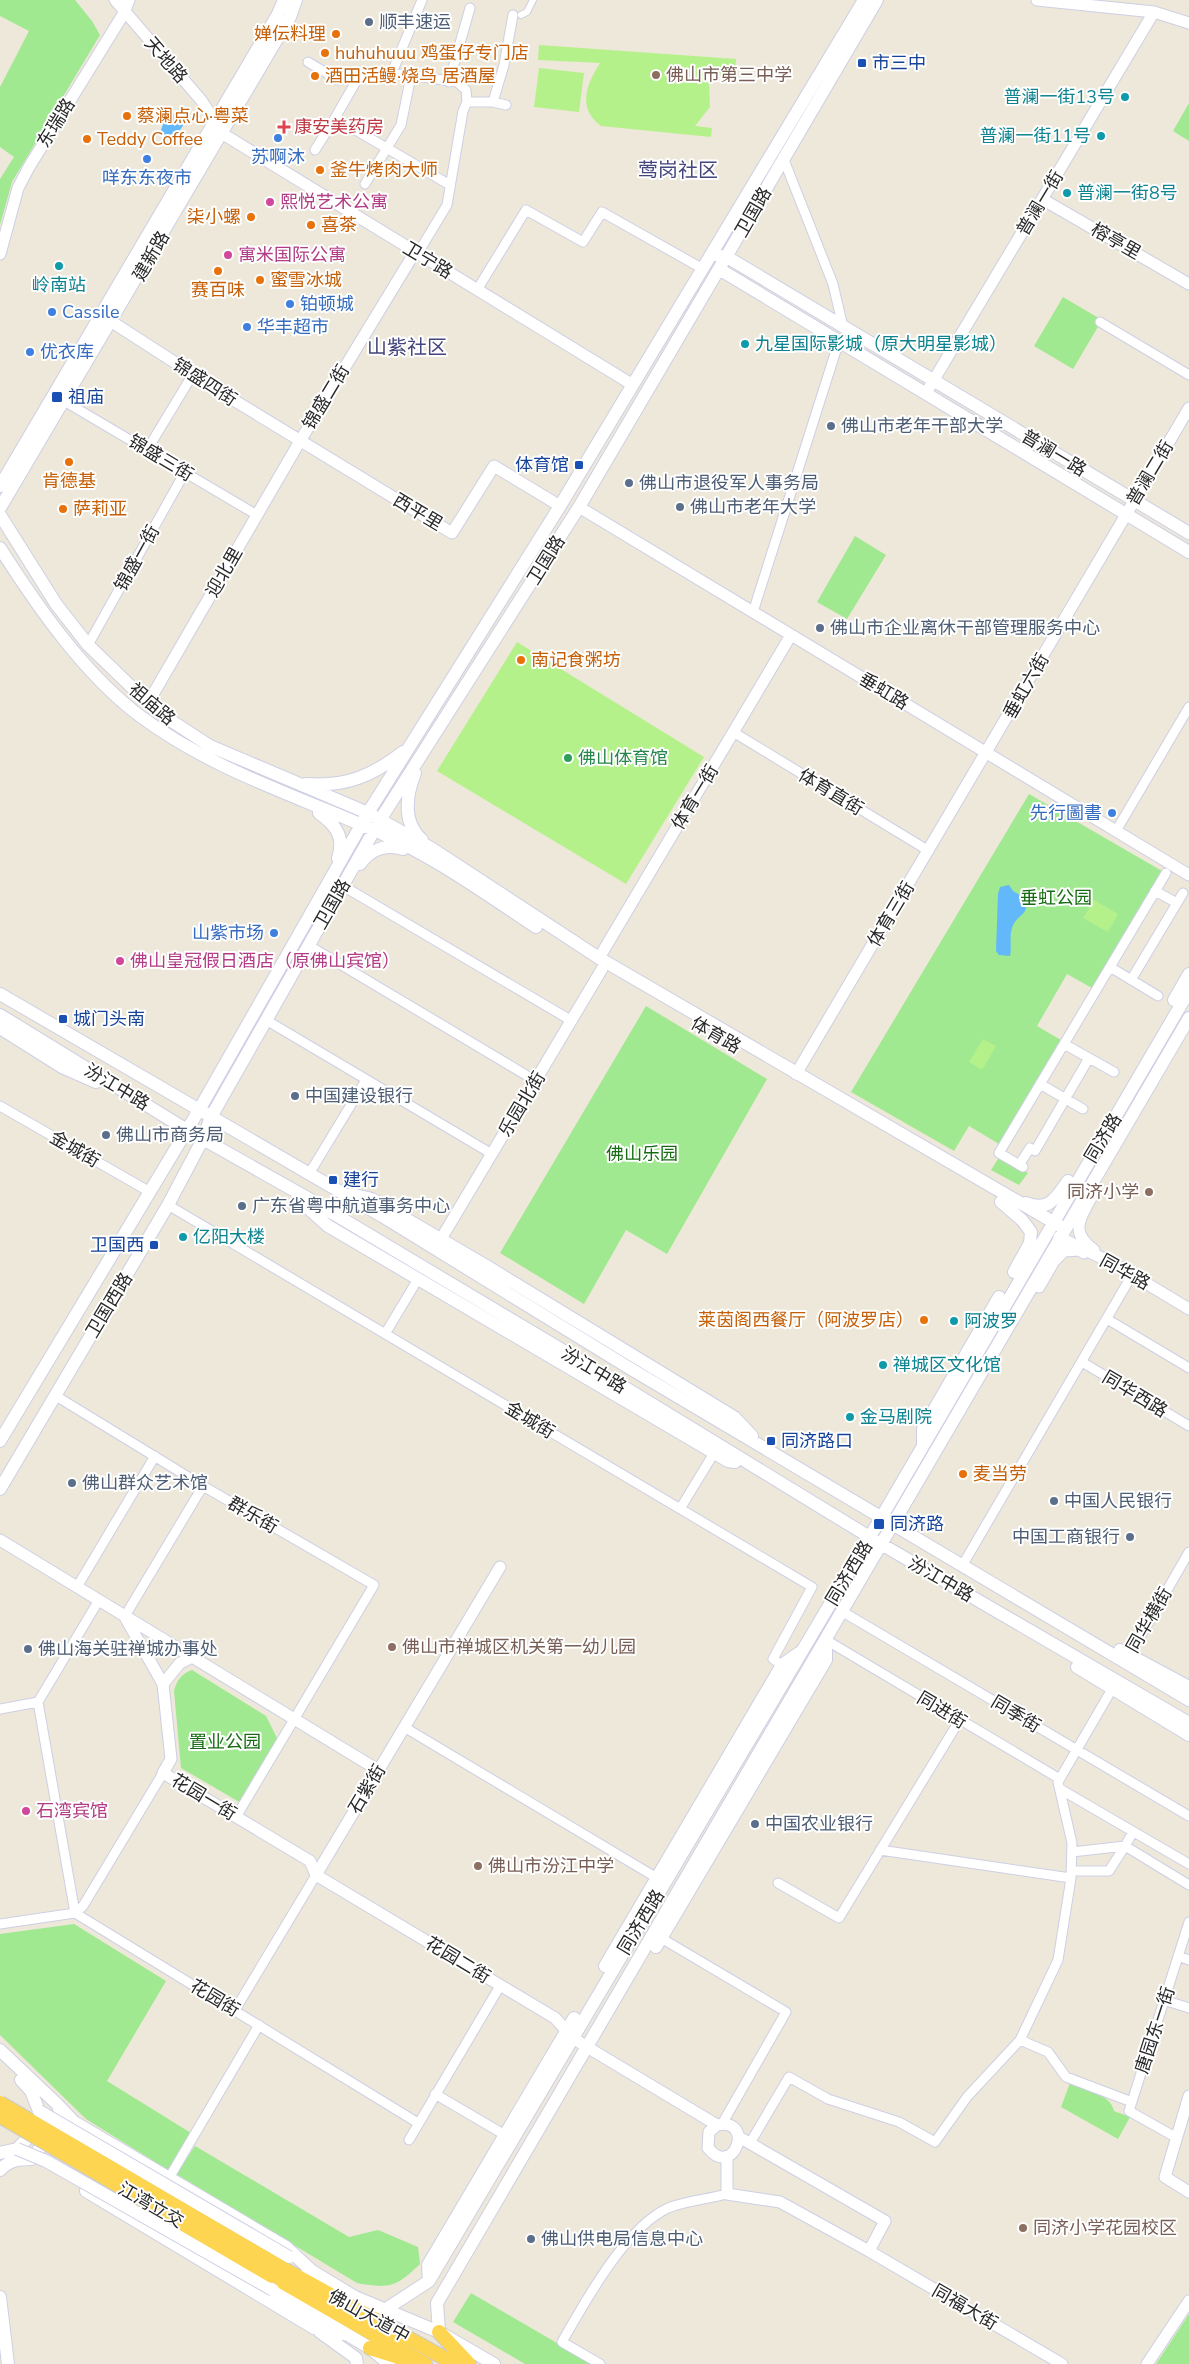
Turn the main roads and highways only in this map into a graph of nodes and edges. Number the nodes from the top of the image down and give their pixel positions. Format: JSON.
{"nodes":[{"id":1,"x":284,"y":0,"type":"edge"},
{"id":2,"x":296,"y":0,"type":"edge"},
{"id":3,"x":864,"y":0,"type":"edge"},
{"id":4,"x":878,"y":0,"type":"edge"},
{"id":5,"x":711,"y":255,"type":"junction"},
{"id":6,"x":727,"y":257,"type":"junction"},
{"id":7,"x":719,"y":269,"type":"junction"},
{"id":8,"x":0,"y":486,"type":"edge"},
{"id":9,"x":0,"y":508,"type":"edge"},
{"id":10,"x":0,"y":515,"type":"edge"},
{"id":11,"x":1189,"y":533,"type":"edge"},
{"id":12,"x":0,"y":548,"type":"edge"},
{"id":13,"x":1189,"y":552,"type":"edge"},
{"id":14,"x":409,"y":748,"type":"junction"},
{"id":15,"x":421,"y":756,"type":"junction"},
{"id":16,"x":297,"y":783,"type":"junction"},
{"id":17,"x":303,"y":801,"type":"junction"},
{"id":18,"x":368,"y":813,"type":"junction"},
{"id":19,"x":362,"y":825,"type":"junction"},
{"id":20,"x":377,"y":825,"type":"junction"},
{"id":21,"x":432,"y":852,"type":"junction"},
{"id":22,"x":331,"y":878,"type":"junction"},
{"id":23,"x":343,"y":884,"type":"junction"},
{"id":24,"x":600,"y":964,"type":"junction"},
{"id":25,"x":1189,"y":974,"type":"edge"},
{"id":26,"x":0,"y":986,"type":"edge"},
{"id":27,"x":1189,"y":991,"type":"edge"},
{"id":28,"x":0,"y":994,"type":"edge"},
{"id":29,"x":0,"y":1015,"type":"edge"},
{"id":30,"x":1189,"y":1018,"type":"edge"},
{"id":31,"x":0,"y":1028,"type":"edge"},
{"id":32,"x":90,"y":1047,"type":"junction"},
{"id":33,"x":137,"y":1099,"type":"junction"},
{"id":34,"x":205,"y":1114,"type":"junction"},
{"id":35,"x":187,"y":1130,"type":"junction"},
{"id":36,"x":203,"y":1139,"type":"junction"},
{"id":37,"x":1068,"y":1180,"type":"junction"},
{"id":38,"x":278,"y":1182,"type":"junction"},
{"id":39,"x":336,"y":1190,"type":"junction"},
{"id":40,"x":1069,"y":1195,"type":"junction"},
{"id":41,"x":1003,"y":1198,"type":"junction"},
{"id":42,"x":1056,"y":1230,"type":"junction"},
{"id":43,"x":1037,"y":1263,"type":"junction"},
{"id":44,"x":1014,"y":1272,"type":"junction"},
{"id":45,"x":0,"y":1440,"type":"edge"},
{"id":46,"x":762,"y":1447,"type":"junction"},
{"id":47,"x":923,"y":1447,"type":"junction"},
{"id":48,"x":751,"y":1465,"type":"junction"},
{"id":49,"x":0,"y":1489,"type":"edge"},
{"id":50,"x":913,"y":1489,"type":"junction"},
{"id":51,"x":887,"y":1522,"type":"junction"},
{"id":52,"x":876,"y":1541,"type":"junction"},
{"id":53,"x":993,"y":1609,"type":"junction"},
{"id":54,"x":826,"y":1640,"type":"junction"},
{"id":55,"x":803,"y":1650,"type":"junction"},
{"id":56,"x":1127,"y":1659,"type":"junction"},
{"id":57,"x":1188,"y":1685,"type":"edge"},
{"id":58,"x":1189,"y":1700,"type":"edge"},
{"id":59,"x":1189,"y":1724,"type":"edge"},
{"id":60,"x":1189,"y":1736,"type":"edge"},
{"id":61,"x":722,"y":1786,"type":"junction"},
{"id":62,"x":702,"y":1802,"type":"junction"},
{"id":63,"x":695,"y":1831,"type":"junction"},
{"id":64,"x":570,"y":2034,"type":"junction"},
{"id":65,"x":591,"y":2049,"type":"junction"},
{"id":66,"x":0,"y":2050,"type":"edge"},
{"id":67,"x":0,"y":2059,"type":"edge"},
{"id":68,"x":0,"y":2103,"type":"edge"},
{"id":69,"x":58,"y":2105,"type":"junction"},
{"id":70,"x":39,"y":2111,"type":"junction"},
{"id":71,"x":0,"y":2116,"type":"edge"},
{"id":72,"x":71,"y":2125,"type":"junction"},
{"id":73,"x":17,"y":2149,"type":"junction"},
{"id":74,"x":32,"y":2159,"type":"junction"},
{"id":75,"x":2,"y":2162,"type":"edge"},
{"id":76,"x":47,"y":2164,"type":"junction"},
{"id":77,"x":523,"y":2172,"type":"junction"},
{"id":78,"x":508,"y":2182,"type":"junction"},
{"id":79,"x":506,"y":2199,"type":"junction"},
{"id":80,"x":312,"y":2271,"type":"junction"},
{"id":81,"x":279,"y":2273,"type":"junction"},
{"id":82,"x":429,"y":2281,"type":"junction"},
{"id":83,"x":443,"y":2293,"type":"junction"},
{"id":84,"x":0,"y":2297,"type":"edge"},
{"id":85,"x":386,"y":2309,"type":"junction"},
{"id":86,"x":314,"y":2328,"type":"junction"},
{"id":87,"x":439,"y":2332,"type":"junction"},
{"id":88,"x":349,"y":2335,"type":"junction"},
{"id":89,"x":0,"y":2345,"type":"edge"},
{"id":90,"x":370,"y":2348,"type":"junction"},
{"id":91,"x":3,"y":2364,"type":"edge"},
{"id":92,"x":8,"y":2364,"type":"edge"},
{"id":93,"x":357,"y":2364,"type":"edge"},
{"id":94,"x":389,"y":2364,"type":"edge"},
{"id":95,"x":423,"y":2364,"type":"edge"},
{"id":96,"x":455,"y":2364,"type":"edge"},
{"id":97,"x":469,"y":2364,"type":"edge"},
{"id":98,"x":494,"y":2364,"type":"edge"}],
"edges":[{"from":1,"to":8,"type":"main road","name":"建新路"},
{"from":2,"to":9,"type":"main road","name":"建新路"},
{"from":3,"to":5,"type":"main road","name":"卫国路"},
{"from":4,"to":6,"type":"main road","name":"卫国路"},
{"from":5,"to":6,"type":"main road","name":"普澜一路"},
{"from":5,"to":7,"type":"main road"},
{"from":5,"to":14,"type":"main road","name":"卫国路"},
{"from":6,"to":7,"type":"main road","name":"卫国路"},
{"from":6,"to":11,"type":"main road","name":"普澜一路"},
{"from":7,"to":13,"type":"main road","name":"普澜一路"},
{"from":7,"to":15,"type":"main road","name":"卫国路"},
{"from":10,"to":16,"type":"main road","name":"祖庙路"},
{"from":12,"to":17,"type":"main road","name":"祖庙路"},
{"from":14,"to":16,"type":"main road"},
{"from":14,"to":18,"type":"main road","name":"卫国路"},
{"from":15,"to":20,"type":"main road","name":"卫国路"},
{"from":15,"to":21,"type":"main road"},
{"from":16,"to":18,"type":"main road","name":"祖庙路"},
{"from":17,"to":19,"type":"main road","name":"祖庙路"},
{"from":17,"to":22,"type":"main road"},
{"from":18,"to":19,"type":"main road","name":"卫国路"},
{"from":18,"to":20,"type":"main road","name":"祖庙路"},
{"from":19,"to":20,"type":"main road","name":"祖庙路"},
{"from":19,"to":22,"type":"main road","name":"卫国路"},
{"from":20,"to":21,"type":"main road","name":"体育路"},
{"from":20,"to":23,"type":"main road","name":"卫国路"},
{"from":21,"to":23,"type":"main road"},
{"from":21,"to":24,"type":"main road","name":"体育路"},
{"from":22,"to":34,"type":"main road","name":"卫国路"},
{"from":23,"to":34,"type":"main road","name":"卫国路"},
{"from":24,"to":41,"type":"main road","name":"体育路"},
{"from":24,"to":41,"type":"main road","name":"体育路"},
{"from":25,"to":37,"type":"main road"},
{"from":26,"to":32,"type":"main road"},
{"from":27,"to":40,"type":"main road","name":"同济路"},
{"from":28,"to":32,"type":"main road","name":"汾江中路"},
{"from":29,"to":33,"type":"main road","name":"汾江中路"},
{"from":30,"to":42,"type":"main road","name":"同济路"},
{"from":31,"to":33,"type":"main road"},
{"from":32,"to":34,"type":"main road","name":"汾江中路"},
{"from":33,"to":35,"type":"main road","name":"汾江中路"},
{"from":34,"to":35,"type":"main road","name":"卫国西路"},
{"from":34,"to":36,"type":"main road","name":"卫国西路"},
{"from":34,"to":39,"type":"main road","name":"汾江中路"},
{"from":35,"to":36,"type":"main road","name":"汾江中路"},
{"from":35,"to":45,"type":"main road","name":"卫国西路"},
{"from":36,"to":38,"type":"main road","name":"汾江中路"},
{"from":36,"to":49,"type":"main road","name":"卫国西路"},
{"from":37,"to":40,"type":"main road"},
{"from":37,"to":41,"type":"main road"},
{"from":38,"to":48,"type":"main road","name":"汾江中路"},
{"from":38,"to":48,"type":"main road"},
{"from":39,"to":46,"type":"main road","name":"汾江中路"},
{"from":39,"to":46,"type":"main road"},
{"from":40,"to":42,"type":"main road","name":"同济路"},
{"from":41,"to":42,"type":"main road","name":"体育路"},
{"from":41,"to":44,"type":"main road"},
{"from":42,"to":43,"type":"main road","name":"同济路"},
{"from":43,"to":44,"type":"main road"},
{"from":43,"to":47,"type":"main road","name":"同济路"},
{"from":43,"to":50,"type":"main road","name":"同济路"},
{"from":43,"to":50,"type":"main road"},
{"from":44,"to":47,"type":"main road"},
{"from":46,"to":51,"type":"main road","name":"汾江中路"},
{"from":47,"to":51,"type":"main road","name":"同济路"},
{"from":48,"to":52,"type":"main road","name":"汾江中路"},
{"from":50,"to":51,"type":"main road","name":"同济路"},
{"from":51,"to":52,"type":"main road","name":"同济西路"},
{"from":51,"to":56,"type":"main road","name":"汾江中路"},
{"from":52,"to":53,"type":"main road","name":"汾江中路"},
{"from":52,"to":54,"type":"main road","name":"同济西路"},
{"from":52,"to":55,"type":"main road","name":"同济西路"},
{"from":53,"to":59,"type":"main road","name":"汾江中路"},
{"from":53,"to":60,"type":"main road"},
{"from":54,"to":65,"type":"main road","name":"同济西路"},
{"from":54,"to":65,"type":"main road"},
{"from":55,"to":61,"type":"main road","name":"同济西路"},
{"from":55,"to":62,"type":"main road"},
{"from":56,"to":57,"type":"main road"},
{"from":56,"to":58,"type":"main road","name":"汾江中路"},
{"from":61,"to":62,"type":"main road"},
{"from":61,"to":63,"type":"main road","name":"同济西路"},
{"from":62,"to":63,"type":"main road"},
{"from":62,"to":64,"type":"main road"},
{"from":63,"to":64,"type":"main road","name":"同济西路"},
{"from":64,"to":82,"type":"main road","name":"同济西路"},
{"from":64,"to":82,"type":"main road"},
{"from":65,"to":77,"type":"main road"},
{"from":65,"to":78,"type":"main road","name":"同济西路"},
{"from":66,"to":69,"type":"main road"},
{"from":67,"to":70,"type":"main road"},
{"from":68,"to":81,"type":"highway","bridge":true},
{"from":69,"to":72,"type":"main road"},
{"from":69,"to":74,"type":"main road"},
{"from":70,"to":72,"type":"main road","bridge":true},
{"from":70,"to":73,"type":"main road","bridge":true},
{"from":71,"to":81,"type":"highway","name":"江湾立交","bridge":true},
{"from":72,"to":76,"type":"main road","bridge":true},
{"from":72,"to":80,"type":"main road"},
{"from":72,"to":81,"type":"main road","bridge":true},
{"from":73,"to":75,"type":"main road"},
{"from":73,"to":76,"type":"main road","bridge":true},
{"from":74,"to":75,"type":"main road"},
{"from":74,"to":76,"type":"main road"},
{"from":76,"to":81,"type":"main road","bridge":true},
{"from":76,"to":86,"type":"main road"},
{"from":77,"to":78,"type":"main road"},
{"from":77,"to":79,"type":"main road"},
{"from":78,"to":79,"type":"main road"},
{"from":78,"to":83,"type":"main road","name":"同济西路"},
{"from":79,"to":83,"type":"main road"},
{"from":80,"to":81,"type":"main road"},
{"from":80,"to":85,"type":"main road"},
{"from":81,"to":88,"type":"main road"},
{"from":81,"to":95,"type":"highway","name":"佛山大道中"},
{"from":81,"to":96,"type":"highway","name":"佛山大道中"},
{"from":82,"to":85,"type":"main road","name":"同济西路"},
{"from":83,"to":87,"type":"main road","name":"同济西路"},
{"from":84,"to":92,"type":"main road"},
{"from":85,"to":87,"type":"main road"},
{"from":86,"to":88,"type":"main road"},
{"from":86,"to":93,"type":"main road"},
{"from":87,"to":97,"type":"highway"},
{"from":87,"to":98,"type":"main road"},
{"from":88,"to":90,"type":"main road"},
{"from":89,"to":91,"type":"main road"},
{"from":90,"to":94,"type":"main road"},
{"from":90,"to":95,"type":"highway"}]}
